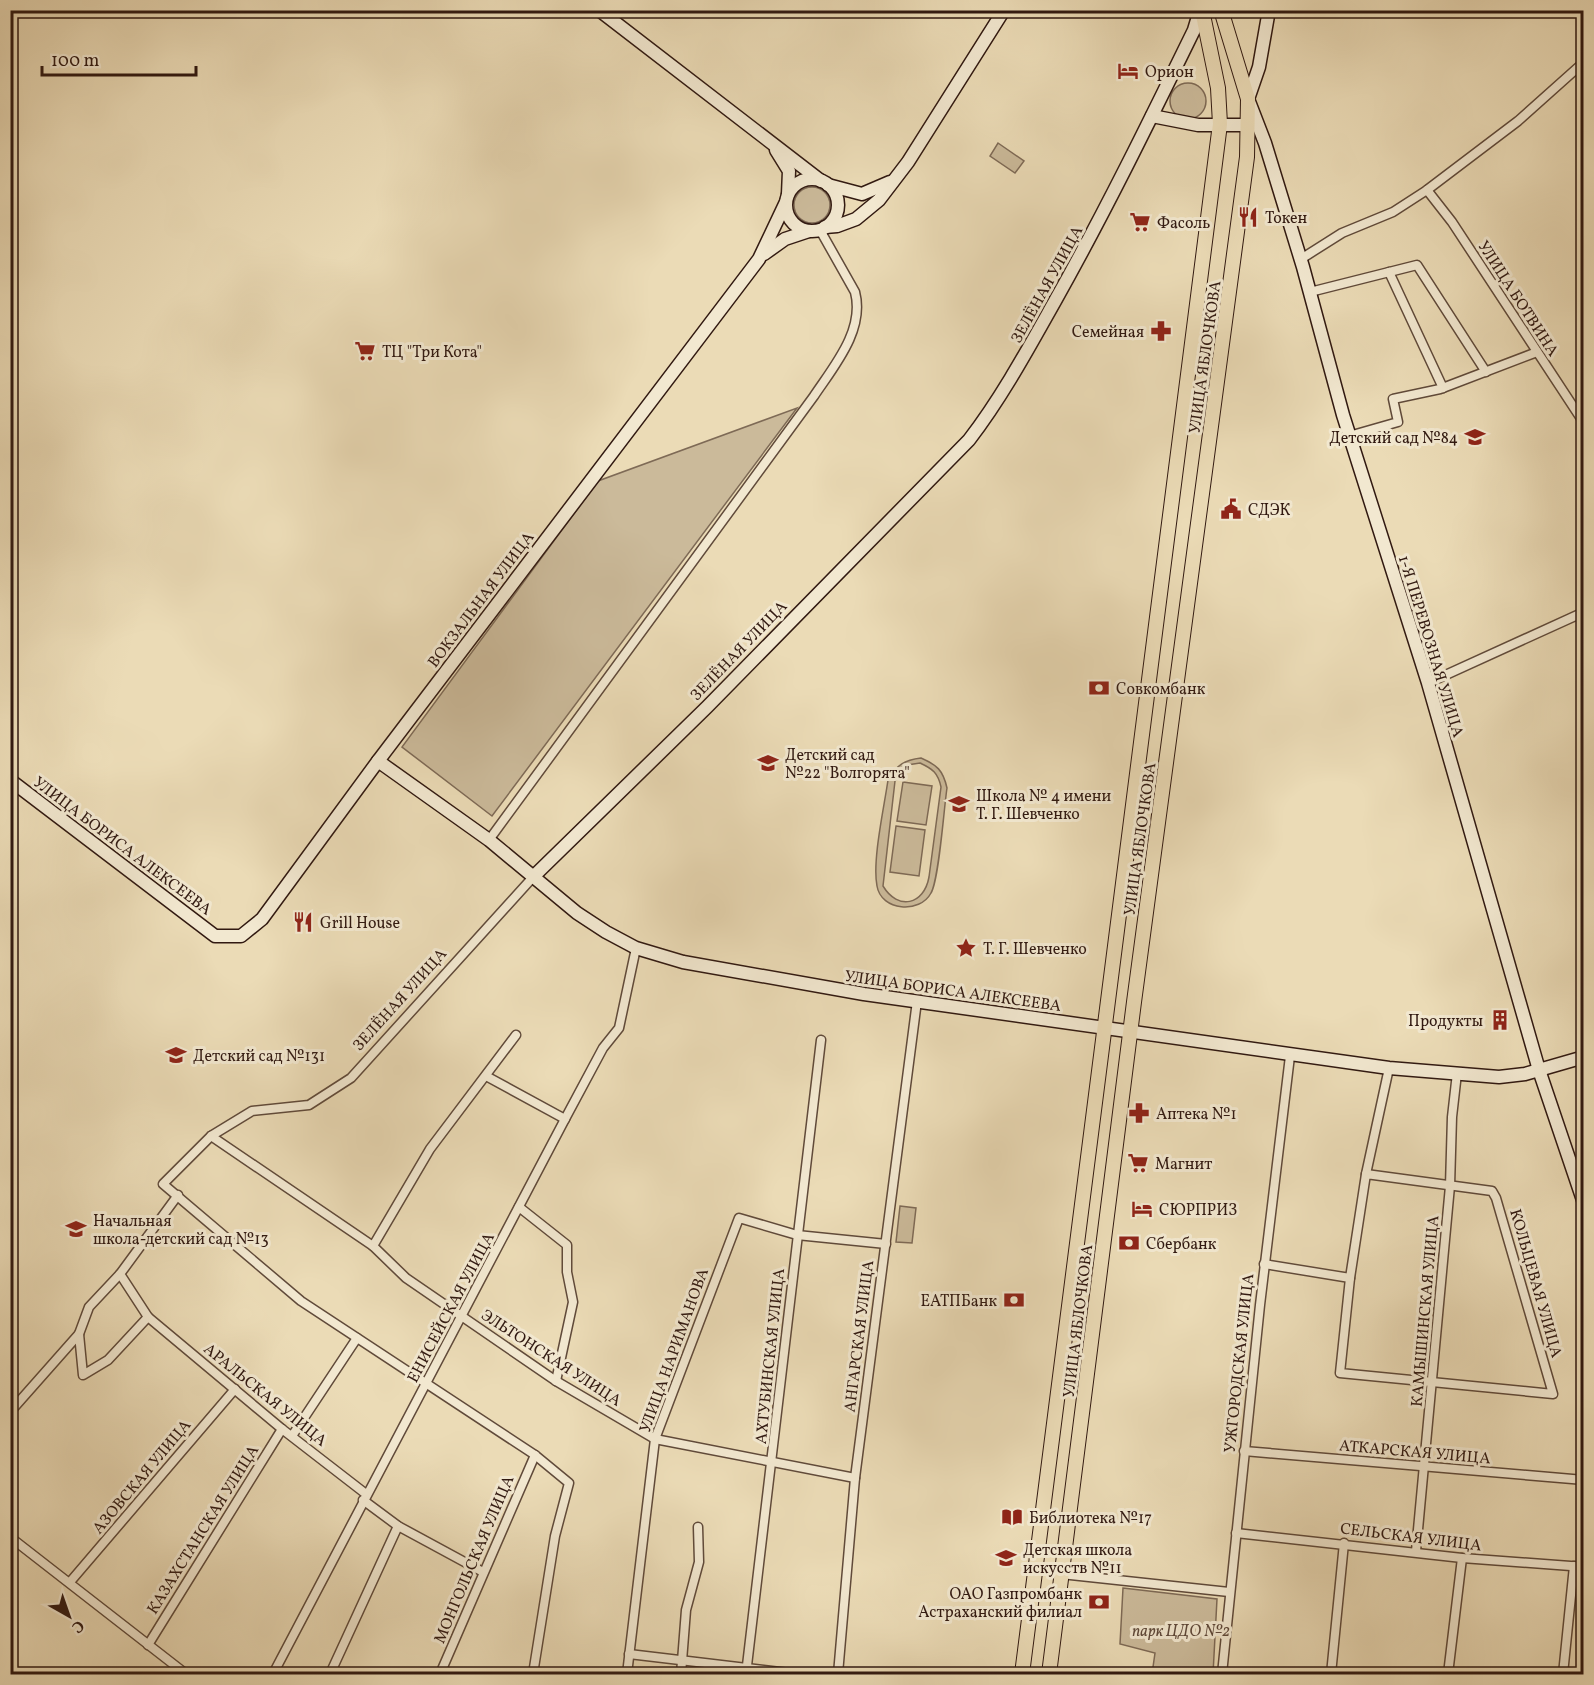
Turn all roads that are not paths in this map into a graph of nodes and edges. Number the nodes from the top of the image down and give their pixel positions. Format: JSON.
{"nodes":[{"id":1,"x":599,"y":10,"type":"edge"},
{"id":2,"x":1004,"y":10,"type":"edge"},
{"id":3,"x":1201,"y":10,"type":"edge"},
{"id":4,"x":1221,"y":10,"type":"edge"},
{"id":5,"x":1269,"y":10,"type":"edge"},
{"id":6,"x":1584,"y":62,"type":"edge"},
{"id":7,"x":1248,"y":99,"type":"junction"},
{"id":8,"x":1152,"y":116,"type":"junction"},
{"id":9,"x":1220,"y":124,"type":"junction"},
{"id":10,"x":1249,"y":125,"type":"junction"},
{"id":11,"x":770,"y":141,"type":"junction"},
{"id":12,"x":896,"y":179,"type":"junction"},
{"id":13,"x":824,"y":183,"type":"junction"},
{"id":14,"x":1427,"y":190,"type":"junction"},
{"id":15,"x":787,"y":198,"type":"junction"},
{"id":16,"x":818,"y":229,"type":"junction"},
{"id":17,"x":759,"y":259,"type":"junction"},
{"id":18,"x":1301,"y":259,"type":"junction"},
{"id":19,"x":1389,"y":272,"type":"junction"},
{"id":20,"x":1310,"y":292,"type":"junction"},
{"id":21,"x":1537,"y":352,"type":"junction"},
{"id":22,"x":1486,"y":372,"type":"junction"},
{"id":23,"x":1443,"y":388,"type":"junction"},
{"id":24,"x":1584,"y":423,"type":"edge"},
{"id":25,"x":1349,"y":436,"type":"junction"},
{"id":26,"x":1584,"y":612,"type":"edge"},
{"id":27,"x":1428,"y":682,"type":"junction"},
{"id":28,"x":378,"y":761,"type":"junction"},
{"id":29,"x":10,"y":780,"type":"edge"},
{"id":30,"x":489,"y":840,"type":"junction"},
{"id":31,"x":534,"y":876,"type":"junction"},
{"id":32,"x":215,"y":936,"type":"joint"},
{"id":33,"x":636,"y":948,"type":"junction"},
{"id":34,"x":917,"y":1001,"type":"junction"},
{"id":35,"x":1106,"y":1029,"type":"junction"},
{"id":36,"x":1130,"y":1032,"type":"junction"},
{"id":37,"x":516,"y":1035,"type":"dead end"},
{"id":38,"x":821,"y":1040,"type":"dead end"},
{"id":39,"x":1290,"y":1056,"type":"junction"},
{"id":40,"x":1584,"y":1057,"type":"edge"},
{"id":41,"x":1389,"y":1068,"type":"junction"},
{"id":42,"x":1539,"y":1070,"type":"junction"},
{"id":43,"x":1458,"y":1073,"type":"junction"},
{"id":44,"x":486,"y":1076,"type":"junction"},
{"id":45,"x":565,"y":1119,"type":"junction"},
{"id":46,"x":211,"y":1136,"type":"junction"},
{"id":47,"x":1365,"y":1174,"type":"junction"},
{"id":48,"x":1450,"y":1186,"type":"junction"},
{"id":49,"x":178,"y":1195,"type":"junction"},
{"id":50,"x":1584,"y":1203,"type":"edge"},
{"id":51,"x":519,"y":1207,"type":"junction"},
{"id":52,"x":797,"y":1235,"type":"junction"},
{"id":53,"x":886,"y":1244,"type":"junction"},
{"id":54,"x":373,"y":1246,"type":"junction"},
{"id":55,"x":1264,"y":1264,"type":"junction"},
{"id":56,"x":120,"y":1274,"type":"junction"},
{"id":57,"x":1350,"y":1278,"type":"junction"},
{"id":58,"x":148,"y":1317,"type":"junction"},
{"id":59,"x":462,"y":1317,"type":"junction"},
{"id":60,"x":79,"y":1334,"type":"junction"},
{"id":61,"x":357,"y":1338,"type":"junction"},
{"id":62,"x":556,"y":1381,"type":"junction"},
{"id":63,"x":427,"y":1382,"type":"junction"},
{"id":64,"x":1432,"y":1382,"type":"junction"},
{"id":65,"x":236,"y":1389,"type":"junction"},
{"id":66,"x":10,"y":1412,"type":"edge"},
{"id":67,"x":282,"y":1429,"type":"junction"},
{"id":68,"x":292,"y":1436,"type":"junction"},
{"id":69,"x":655,"y":1439,"type":"junction"},
{"id":70,"x":1244,"y":1451,"type":"junction"},
{"id":71,"x":535,"y":1455,"type":"junction"},
{"id":72,"x":772,"y":1464,"type":"junction"},
{"id":73,"x":1424,"y":1467,"type":"junction"},
{"id":74,"x":855,"y":1478,"type":"junction"},
{"id":75,"x":1584,"y":1480,"type":"edge"},
{"id":76,"x":364,"y":1497,"type":"junction"},
{"id":77,"x":398,"y":1526,"type":"junction"},
{"id":78,"x":698,"y":1527,"type":"dead end"},
{"id":79,"x":1236,"y":1533,"type":"junction"},
{"id":80,"x":10,"y":1537,"type":"edge"},
{"id":81,"x":1344,"y":1543,"type":"junction"},
{"id":82,"x":1416,"y":1551,"type":"junction"},
{"id":83,"x":1462,"y":1558,"type":"junction"},
{"id":84,"x":1579,"y":1567,"type":"edge"},
{"id":85,"x":483,"y":1572,"type":"junction"},
{"id":86,"x":1061,"y":1574,"type":"junction"},
{"id":87,"x":70,"y":1582,"type":"junction"},
{"id":88,"x":1229,"y":1592,"type":"junction"},
{"id":89,"x":148,"y":1645,"type":"junction"},
{"id":90,"x":629,"y":1654,"type":"junction"},
{"id":91,"x":683,"y":1661,"type":"junction"},
{"id":92,"x":747,"y":1672,"type":"edge"},
{"id":93,"x":186,"y":1674,"type":"edge"},
{"id":94,"x":273,"y":1674,"type":"edge"},
{"id":95,"x":330,"y":1674,"type":"edge"},
{"id":96,"x":440,"y":1674,"type":"edge"},
{"id":97,"x":532,"y":1674,"type":"edge"},
{"id":98,"x":627,"y":1674,"type":"edge"},
{"id":99,"x":681,"y":1674,"type":"edge"},
{"id":100,"x":797,"y":1674,"type":"edge"},
{"id":101,"x":837,"y":1674,"type":"edge"},
{"id":102,"x":1022,"y":1674,"type":"edge"},
{"id":103,"x":1048,"y":1674,"type":"edge"},
{"id":104,"x":1222,"y":1674,"type":"edge"},
{"id":105,"x":1331,"y":1674,"type":"edge"},
{"id":106,"x":1448,"y":1674,"type":"edge"},
{"id":107,"x":1563,"y":1674,"type":"edge"}],
"edges":[{"from":1,"to":11,"type":"main road"},
{"from":2,"to":12,"type":"main road","name":"ВОКЗАЛЬНАЯ УЛИЦА"},
{"from":3,"to":8,"type":"main road","name":"ЗЕЛЁНАЯ УЛИЦА"},
{"from":3,"to":9,"type":"main road","name":"УЛИЦА ЯБЛОЧКОВА"},
{"from":4,"to":7,"type":"main road","name":"УЛИЦА ЯБЛОЧКОВА"},
{"from":5,"to":7,"type":"main road"},
{"from":6,"to":14,"type":"street"},
{"from":7,"to":10,"type":"main road","name":"УЛИЦА ЯБЛОЧКОВА"},
{"from":7,"to":18,"type":"main road","name":"1-Я ПЕРЕВОЗНАЯ УЛИЦА"},
{"from":8,"to":9,"type":"main road"},
{"from":8,"to":31,"type":"main road","name":"ЗЕЛЁНАЯ УЛИЦА"},
{"from":9,"to":10,"type":"main road"},
{"from":9,"to":35,"type":"main road","name":"УЛИЦА ЯБЛОЧКОВА"},
{"from":10,"to":36,"type":"main road","name":"УЛИЦА ЯБЛОЧКОВА"},
{"from":11,"to":13,"type":"main road"},
{"from":11,"to":15,"type":"main road"},
{"from":12,"to":13,"type":"main road"},
{"from":12,"to":16,"type":"main road","name":"ВОКЗАЛЬНАЯ УЛИЦА"},
{"from":13,"to":15,"type":"main road"},
{"from":13,"to":16,"type":"main road"},
{"from":14,"to":18,"type":"street"},
{"from":14,"to":21,"type":"street","name":"УЛИЦА БОТВИНА"},
{"from":15,"to":16,"type":"main road"},
{"from":15,"to":17,"type":"main road","name":"ВОКЗАЛЬНАЯ УЛИЦА"},
{"from":16,"to":17,"type":"main road","name":"ВОКЗАЛЬНАЯ УЛИЦА"},
{"from":16,"to":30,"type":"street"},
{"from":17,"to":28,"type":"main road","name":"ВОКЗАЛЬНАЯ УЛИЦА"},
{"from":18,"to":20,"type":"main road","name":"1-Я ПЕРЕВОЗНАЯ УЛИЦА"},
{"from":19,"to":20,"type":"street"},
{"from":19,"to":22,"type":"street"},
{"from":19,"to":23,"type":"street"},
{"from":20,"to":25,"type":"main road","name":"1-Я ПЕРЕВОЗНАЯ УЛИЦА"},
{"from":21,"to":22,"type":"street"},
{"from":21,"to":24,"type":"street","name":"УЛИЦА БОТВИНА"},
{"from":22,"to":23,"type":"street"},
{"from":23,"to":25,"type":"street"},
{"from":25,"to":27,"type":"main road","name":"1-Я ПЕРЕВОЗНАЯ УЛИЦА"},
{"from":26,"to":27,"type":"street"},
{"from":27,"to":42,"type":"main road","name":"1-Я ПЕРЕВОЗНАЯ УЛИЦА"},
{"from":28,"to":30,"type":"main road","name":"УЛИЦА БОРИСА АЛЕКСЕЕВА"},
{"from":28,"to":32,"type":"main road","name":"ВОКЗАЛЬНАЯ УЛИЦА"},
{"from":29,"to":32,"type":"main road","name":"УЛИЦА БОРИСА АЛЕКСЕЕВА"},
{"from":30,"to":31,"type":"main road","name":"УЛИЦА БОРИСА АЛЕКСЕЕВА"},
{"from":31,"to":33,"type":"main road","name":"УЛИЦА БОРИСА АЛЕКСЕЕВА"},
{"from":31,"to":46,"type":"street","name":"ЗЕЛЁНАЯ УЛИЦА"},
{"from":33,"to":34,"type":"main road","name":"УЛИЦА БОРИСА АЛЕКСЕЕВА"},
{"from":33,"to":45,"type":"street","name":"ЕНИСЕЙСКАЯ УЛИЦА"},
{"from":34,"to":35,"type":"main road","name":"УЛИЦА БОРИСА АЛЕКСЕЕВА"},
{"from":34,"to":53,"type":"street","name":"АНГАРСКАЯ УЛИЦА"},
{"from":35,"to":36,"type":"main road","name":"УЛИЦА БОРИСА АЛЕКСЕЕВА"},
{"from":35,"to":102,"type":"main road","name":"УЛИЦА ЯБЛОЧКОВА"},
{"from":36,"to":39,"type":"main road","name":"УЛИЦА БОРИСА АЛЕКСЕЕВА"},
{"from":36,"to":86,"type":"main road","name":"УЛИЦА ЯБЛОЧКОВА"},
{"from":37,"to":44,"type":"street"},
{"from":38,"to":52,"type":"street","name":"АХТУБИНСКАЯ УЛИЦА"},
{"from":39,"to":41,"type":"main road","name":"УЛИЦА БОРИСА АЛЕКСЕЕВА"},
{"from":39,"to":55,"type":"street","name":"УЖГОРОДСКАЯ УЛИЦА"},
{"from":40,"to":42,"type":"main road","name":"УЛИЦА БОРИСА АЛЕКСЕЕВА"},
{"from":41,"to":43,"type":"main road","name":"УЛИЦА БОРИСА АЛЕКСЕЕВА"},
{"from":41,"to":47,"type":"street"},
{"from":42,"to":43,"type":"main road","name":"УЛИЦА БОРИСА АЛЕКСЕЕВА"},
{"from":42,"to":50,"type":"main road","name":"1-Я ПЕРЕВОЗНАЯ УЛИЦА"},
{"from":43,"to":48,"type":"street","name":"КАМЫШИНСКАЯ УЛИЦА"},
{"from":44,"to":45,"type":"street"},
{"from":44,"to":54,"type":"street"},
{"from":45,"to":51,"type":"street","name":"ЕНИСЕЙСКАЯ УЛИЦА"},
{"from":46,"to":49,"type":"street","name":"ЗЕЛЁНАЯ УЛИЦА"},
{"from":46,"to":54,"type":"street","name":"ЭЛЬТОНСКАЯ УЛИЦА"},
{"from":47,"to":48,"type":"street","name":"КОЛЬЦЕВАЯ УЛИЦА"},
{"from":47,"to":57,"type":"street","name":"КОЛЬЦЕВАЯ УЛИЦА"},
{"from":48,"to":64,"type":"street","name":"КАМЫШИНСКАЯ УЛИЦА"},
{"from":48,"to":64,"type":"street","name":"КОЛЬЦЕВАЯ УЛИЦА"},
{"from":49,"to":56,"type":"street"},
{"from":49,"to":61,"type":"street"},
{"from":51,"to":59,"type":"street","name":"ЕНИСЕЙСКАЯ УЛИЦА"},
{"from":51,"to":62,"type":"street"},
{"from":52,"to":53,"type":"street"},
{"from":52,"to":69,"type":"street","name":"УЛИЦА НАРИМАНОВА"},
{"from":52,"to":72,"type":"street","name":"АХТУБИНСКАЯ УЛИЦА"},
{"from":53,"to":74,"type":"street","name":"АНГАРСКАЯ УЛИЦА"},
{"from":54,"to":59,"type":"street","name":"ЭЛЬТОНСКАЯ УЛИЦА"},
{"from":55,"to":57,"type":"street"},
{"from":55,"to":70,"type":"street","name":"УЖГОРОДСКАЯ УЛИЦА"},
{"from":56,"to":58,"type":"street"},
{"from":56,"to":60,"type":"street"},
{"from":57,"to":64,"type":"street","name":"КОЛЬЦЕВАЯ УЛИЦА"},
{"from":58,"to":60,"type":"street"},
{"from":58,"to":65,"type":"street","name":"АРАЛЬСКАЯ УЛИЦА"},
{"from":59,"to":62,"type":"street","name":"ЭЛЬТОНСКАЯ УЛИЦА"},
{"from":59,"to":63,"type":"street","name":"ЕНИСЕЙСКАЯ УЛИЦА"},
{"from":60,"to":66,"type":"street"},
{"from":61,"to":63,"type":"street"},
{"from":61,"to":68,"type":"street"},
{"from":62,"to":69,"type":"street","name":"ЭЛЬТОНСКАЯ УЛИЦА"},
{"from":63,"to":71,"type":"street"},
{"from":63,"to":76,"type":"street","name":"ЕНИСЕЙСКАЯ УЛИЦА"},
{"from":64,"to":73,"type":"street","name":"КАМЫШИНСКАЯ УЛИЦА"},
{"from":65,"to":67,"type":"street","name":"АРАЛЬСКАЯ УЛИЦА"},
{"from":65,"to":87,"type":"street","name":"АЗОВСКАЯ УЛИЦА"},
{"from":67,"to":68,"type":"street","name":"АРАЛЬСКАЯ УЛИЦА"},
{"from":67,"to":89,"type":"street","name":"КАЗАХСТАНСКАЯ УЛИЦА"},
{"from":68,"to":76,"type":"street","name":"АРАЛЬСКАЯ УЛИЦА"},
{"from":69,"to":72,"type":"street","name":"ЭЛЬТОНСКАЯ УЛИЦА"},
{"from":69,"to":90,"type":"street","name":"УЛИЦА НАРИМАНОВА"},
{"from":70,"to":73,"type":"street","name":"АТКАРСКАЯ УЛИЦА"},
{"from":70,"to":79,"type":"street","name":"УЖГОРОДСКАЯ УЛИЦА"},
{"from":71,"to":85,"type":"street","name":"МОНГОЛЬСКАЯ УЛИЦА"},
{"from":71,"to":97,"type":"street"},
{"from":72,"to":74,"type":"street","name":"ЭЛЬТОНСКАЯ УЛИЦА"},
{"from":72,"to":92,"type":"street","name":"АХТУБИНСКАЯ УЛИЦА"},
{"from":73,"to":75,"type":"street","name":"АТКАРСКАЯ УЛИЦА"},
{"from":73,"to":82,"type":"street","name":"КАМЫШИНСКАЯ УЛИЦА"},
{"from":74,"to":101,"type":"street","name":"АНГАРСКАЯ УЛИЦА"},
{"from":76,"to":77,"type":"street","name":"АРАЛЬСКАЯ УЛИЦА"},
{"from":76,"to":94,"type":"street","name":"ЕНИСЕЙСКАЯ УЛИЦА"},
{"from":77,"to":85,"type":"street","name":"АРАЛЬСКАЯ УЛИЦА"},
{"from":77,"to":95,"type":"street"},
{"from":78,"to":91,"type":"street"},
{"from":79,"to":81,"type":"street","name":"СЕЛЬСКАЯ УЛИЦА"},
{"from":79,"to":88,"type":"street","name":"УЖГОРОДСКАЯ УЛИЦА"},
{"from":80,"to":87,"type":"street"},
{"from":81,"to":82,"type":"street","name":"СЕЛЬСКАЯ УЛИЦА"},
{"from":81,"to":105,"type":"street"},
{"from":82,"to":83,"type":"street","name":"СЕЛЬСКАЯ УЛИЦА"},
{"from":83,"to":84,"type":"street","name":"СЕЛЬСКАЯ УЛИЦА"},
{"from":83,"to":106,"type":"street"},
{"from":84,"to":107,"type":"street"},
{"from":85,"to":96,"type":"street","name":"МОНГОЛЬСКАЯ УЛИЦА"},
{"from":86,"to":88,"type":"street"},
{"from":86,"to":103,"type":"main road","name":"УЛИЦА ЯБЛОЧКОВА"},
{"from":87,"to":89,"type":"street"},
{"from":88,"to":104,"type":"street","name":"УЖГОРОДСКАЯ УЛИЦА"},
{"from":89,"to":93,"type":"street"},
{"from":90,"to":91,"type":"street"},
{"from":90,"to":98,"type":"street","name":"УЛИЦА НАРИМАНОВА"},
{"from":91,"to":92,"type":"street"},
{"from":91,"to":99,"type":"street"},
{"from":92,"to":100,"type":"street"}]}
